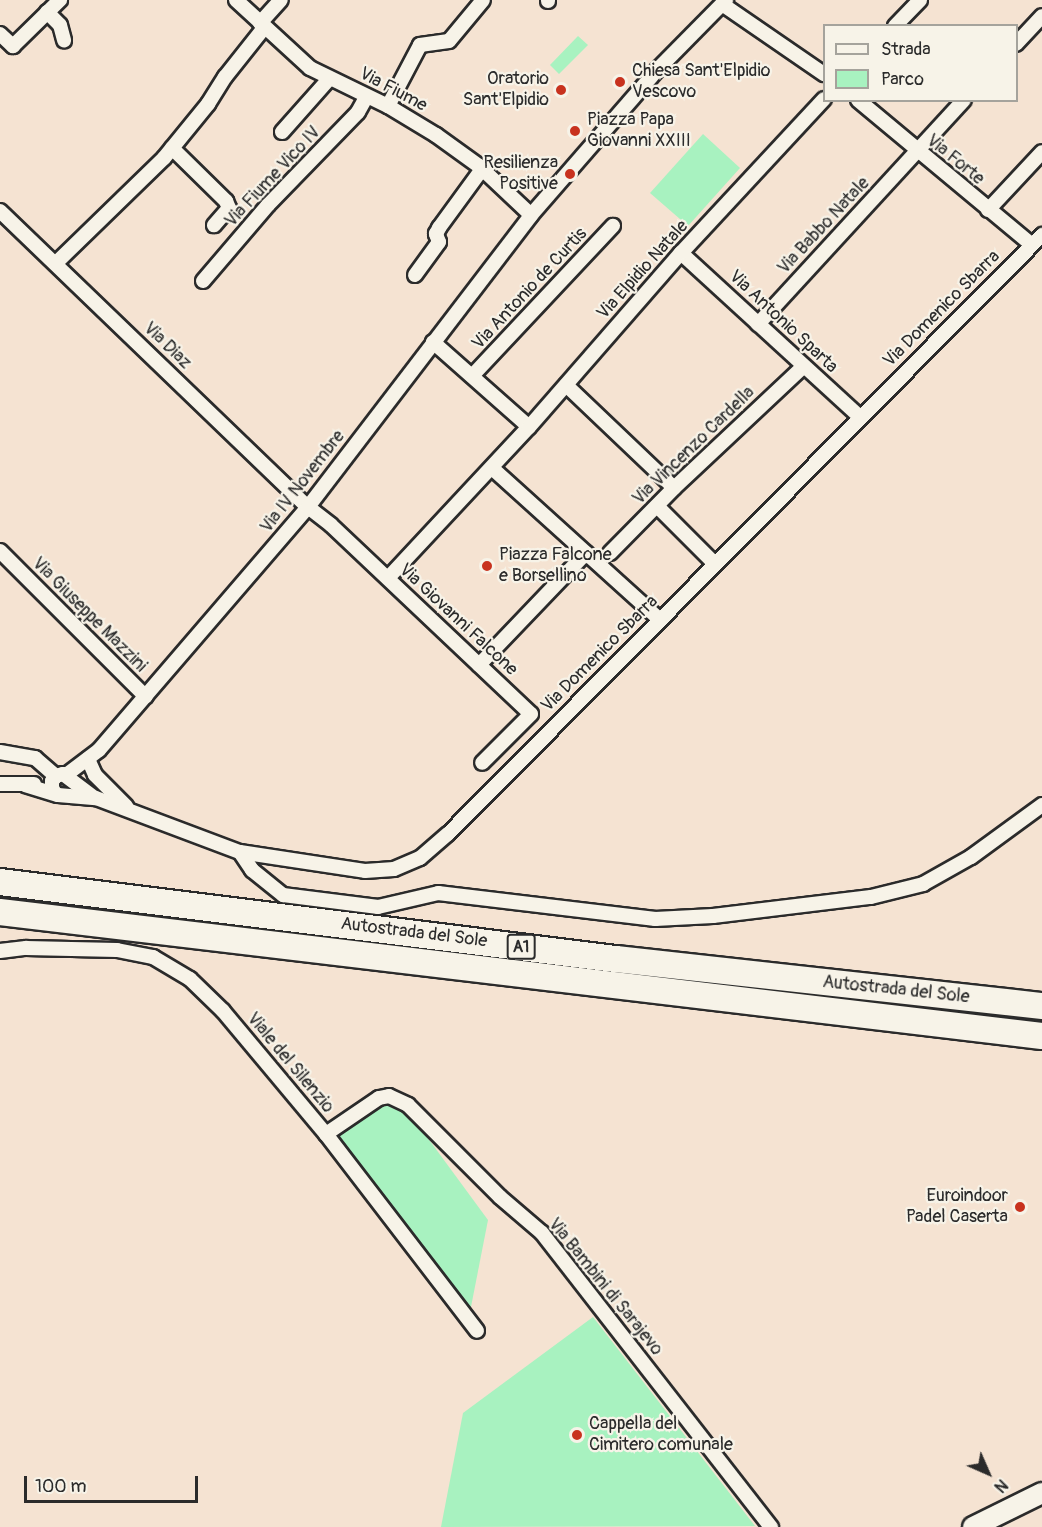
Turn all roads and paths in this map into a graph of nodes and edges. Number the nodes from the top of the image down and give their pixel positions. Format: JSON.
{"nodes":[{"id":1,"x":60,"y":0,"type":"edge"},
{"id":2,"x":236,"y":0,"type":"edge"},
{"id":3,"x":281,"y":0,"type":"edge"},
{"id":4,"x":483,"y":0,"type":"edge"},
{"id":5,"x":920,"y":0,"type":"edge"},
{"id":6,"x":724,"y":2,"type":"edge"},
{"id":7,"x":47,"y":12,"type":"junction"},
{"id":8,"x":1042,"y":16,"type":"edge"},
{"id":9,"x":897,"y":24,"type":"edge"},
{"id":10,"x":262,"y":26,"type":"junction"},
{"id":11,"x":0,"y":34,"type":"edge"},
{"id":12,"x":64,"y":40,"type":"dead end"},
{"id":13,"x":1018,"y":43,"type":"edge"},
{"id":14,"x":823,"y":73,"type":"edge"},
{"id":15,"x":330,"y":78,"type":"junction"},
{"id":16,"x":367,"y":96,"type":"junction"},
{"id":17,"x":823,"y":101,"type":"edge"},
{"id":18,"x":860,"y":102,"type":"edge"},
{"id":19,"x":962,"y":102,"type":"edge"},
{"id":20,"x":388,"y":106,"type":"junction"},
{"id":21,"x":282,"y":132,"type":"dead end"},
{"id":22,"x":172,"y":148,"type":"junction"},
{"id":23,"x":917,"y":152,"type":"junction"},
{"id":24,"x":1042,"y":152,"type":"edge"},
{"id":25,"x":482,"y":169,"type":"junction"},
{"id":26,"x":988,"y":210,"type":"junction"},
{"id":27,"x":0,"y":211,"type":"edge"},
{"id":28,"x":531,"y":215,"type":"junction"},
{"id":29,"x":214,"y":225,"type":"dead end"},
{"id":30,"x":613,"y":226,"type":"dead end"},
{"id":31,"x":1042,"y":235,"type":"edge"},
{"id":32,"x":1032,"y":245,"type":"junction"},
{"id":33,"x":681,"y":253,"type":"junction"},
{"id":34,"x":56,"y":263,"type":"junction"},
{"id":35,"x":415,"y":275,"type":"dead end"},
{"id":36,"x":203,"y":281,"type":"dead end"},
{"id":37,"x":759,"y":324,"type":"junction"},
{"id":38,"x":433,"y":342,"type":"junction"},
{"id":39,"x":804,"y":366,"type":"junction"},
{"id":40,"x":472,"y":376,"type":"junction"},
{"id":41,"x":566,"y":385,"type":"junction"},
{"id":42,"x":860,"y":417,"type":"junction"},
{"id":43,"x":529,"y":427,"type":"junction"},
{"id":44,"x":492,"y":468,"type":"junction"},
{"id":45,"x":674,"y":488,"type":"junction"},
{"id":46,"x":657,"y":506,"type":"junction"},
{"id":47,"x":308,"y":507,"type":"junction"},
{"id":48,"x":586,"y":553,"type":"junction"},
{"id":49,"x":610,"y":553,"type":"dead end"},
{"id":50,"x":2,"y":558,"type":"edge"},
{"id":51,"x":715,"y":564,"type":"junction"},
{"id":52,"x":388,"y":578,"type":"junction"},
{"id":53,"x":659,"y":620,"type":"junction"},
{"id":54,"x":479,"y":665,"type":"junction"},
{"id":55,"x":146,"y":697,"type":"junction"},
{"id":56,"x":0,"y":752,"type":"edge"},
{"id":57,"x":88,"y":759,"type":"junction"},
{"id":58,"x":482,"y":763,"type":"dead end"},
{"id":59,"x":62,"y":777,"type":"junction"},
{"id":60,"x":0,"y":784,"type":"edge"},
{"id":61,"x":25,"y":785,"type":"junction"},
{"id":62,"x":60,"y":794,"type":"junction"},
{"id":63,"x":96,"y":798,"type":"junction"},
{"id":64,"x":1042,"y":805,"type":"edge"},
{"id":65,"x":132,"y":812,"type":"junction"},
{"id":66,"x":240,"y":852,"type":"junction"},
{"id":67,"x":0,"y":882,"type":"edge"},
{"id":68,"x":0,"y":912,"type":"edge"},
{"id":69,"x":0,"y":951,"type":"edge"},
{"id":70,"x":1042,"y":1006,"type":"edge"},
{"id":71,"x":1042,"y":1036,"type":"edge"},
{"id":72,"x":326,"y":1134,"type":"junction"},
{"id":73,"x":477,"y":1331,"type":"dead end"},
{"id":74,"x":1042,"y":1493,"type":"edge"},
{"id":75,"x":771,"y":1527,"type":"edge"},
{"id":76,"x":973,"y":1527,"type":"edge"}],
"edges":[{"from":1,"to":7,"type":"street"},
{"from":2,"to":10,"type":"street","name":"Via Fiume"},
{"from":3,"to":10,"type":"street"},
{"from":4,"to":20,"type":"street"},
{"from":5,"to":9,"type":"street"},
{"from":6,"to":14,"type":"street"},
{"from":6,"to":28,"type":"street","name":"Via IV Novembre"},
{"from":7,"to":11,"type":"street"},
{"from":7,"to":12,"type":"street"},
{"from":8,"to":13,"type":"street"},
{"from":10,"to":15,"type":"street","name":"Via Fiume"},
{"from":10,"to":22,"type":"street"},
{"from":15,"to":16,"type":"street","name":"Via Fiume"},
{"from":15,"to":21,"type":"street"},
{"from":16,"to":20,"type":"street","name":"Via Fiume"},
{"from":16,"to":36,"type":"street","name":"Via Fiume Vico IV"},
{"from":17,"to":33,"type":"street","name":"Via Elpidio Natale"},
{"from":18,"to":23,"type":"street","name":"Via Forte"},
{"from":19,"to":23,"type":"street","name":"Via Babbo Natale"},
{"from":20,"to":25,"type":"street","name":"Via Fiume"},
{"from":22,"to":29,"type":"street"},
{"from":22,"to":34,"type":"street"},
{"from":23,"to":26,"type":"street","name":"Via Forte"},
{"from":23,"to":37,"type":"street","name":"Via Babbo Natale"},
{"from":24,"to":26,"type":"street"},
{"from":25,"to":28,"type":"street","name":"Via Fiume"},
{"from":25,"to":35,"type":"street"},
{"from":26,"to":32,"type":"street","name":"Via Forte"},
{"from":27,"to":34,"type":"street","name":"Via Diaz"},
{"from":28,"to":38,"type":"street","name":"Via IV Novembre"},
{"from":30,"to":40,"type":"street","name":"Via Antonio de Curtis"},
{"from":31,"to":32,"type":"street","name":"Via Domenico Sbarra"},
{"from":32,"to":42,"type":"street","name":"Via Domenico Sbarra"},
{"from":33,"to":37,"type":"street","name":"Via Antonio Sparta"},
{"from":33,"to":41,"type":"street","name":"Via Elpidio Natale"},
{"from":34,"to":47,"type":"street","name":"Via Diaz"},
{"from":37,"to":39,"type":"street","name":"Via Antonio Sparta"},
{"from":38,"to":40,"type":"street","name":"Via Antonio de Curtis"},
{"from":38,"to":47,"type":"street","name":"Via IV Novembre"},
{"from":39,"to":42,"type":"street","name":"Via Antonio Sparta"},
{"from":39,"to":45,"type":"street","name":"Via Vincenzo Cardella"},
{"from":40,"to":43,"type":"street","name":"Via Antonio de Curtis"},
{"from":41,"to":43,"type":"street","name":"Via Elpidio Natale"},
{"from":41,"to":45,"type":"street"},
{"from":42,"to":51,"type":"street","name":"Via Domenico Sbarra"},
{"from":43,"to":44,"type":"street","name":"Via Elpidio Natale"},
{"from":44,"to":48,"type":"street"},
{"from":44,"to":52,"type":"street"},
{"from":45,"to":46,"type":"street","name":"Via Vincenzo Cardella"},
{"from":46,"to":49,"type":"street","name":"Via Vincenzo Cardella"},
{"from":46,"to":51,"type":"street"},
{"from":47,"to":52,"type":"street","name":"Via Giovanni Falcone"},
{"from":47,"to":55,"type":"street","name":"Via IV Novembre"},
{"from":48,"to":53,"type":"street"},
{"from":48,"to":54,"type":"street"},
{"from":50,"to":55,"type":"street","name":"Via Giuseppe Mazzini"},
{"from":51,"to":53,"type":"street","name":"Via Domenico Sbarra"},
{"from":52,"to":54,"type":"street","name":"Via Giovanni Falcone"},
{"from":53,"to":66,"type":"street","name":"Via Domenico Sbarra"},
{"from":54,"to":58,"type":"street","name":"Via Giovanni Falcone"},
{"from":55,"to":57,"type":"street","name":"Via IV Novembre"},
{"from":56,"to":59,"type":"street"},
{"from":57,"to":59,"type":"street","name":"Via IV Novembre"},
{"from":57,"to":65,"type":"street"},
{"from":59,"to":61,"type":"street"},
{"from":59,"to":62,"type":"street"},
{"from":59,"to":62,"type":"street"},
{"from":59,"to":63,"type":"street","name":"Via Domenico Sbarra"},
{"from":60,"to":61,"type":"street"},
{"from":61,"to":62,"type":"street"},
{"from":62,"to":63,"type":"street","name":"Via Domenico Sbarra"},
{"from":63,"to":65,"type":"street","name":"Via Domenico Sbarra"},
{"from":64,"to":66,"type":"street"},
{"from":65,"to":66,"type":"street","name":"Via Domenico Sbarra"},
{"from":67,"to":70,"type":"highway","name":"Autostrada del Sole","number":"A1"},
{"from":68,"to":71,"type":"highway","name":"Autostrada del Sole","number":"A1"},
{"from":69,"to":72,"type":"street","name":"Viale del Silenzio"},
{"from":72,"to":73,"type":"street","name":"Viale del Silenzio"},
{"from":72,"to":75,"type":"street","name":"Via Bambini di Sarajevo"},
{"from":74,"to":76,"type":"street"}]}
